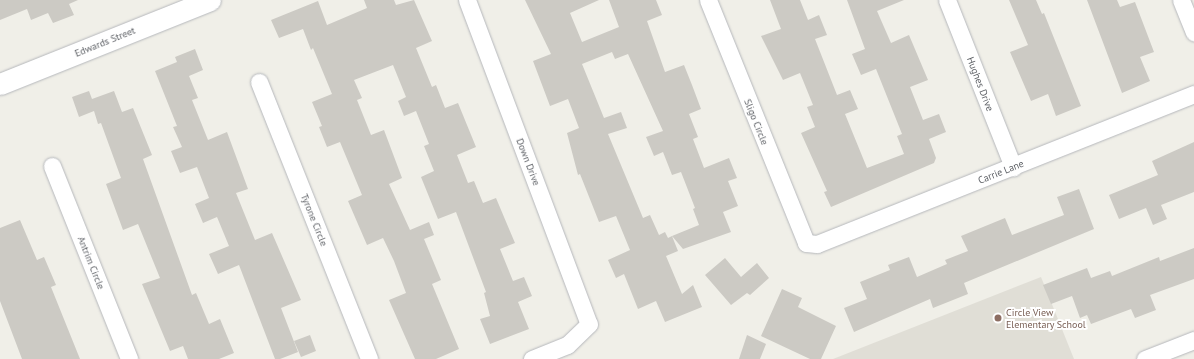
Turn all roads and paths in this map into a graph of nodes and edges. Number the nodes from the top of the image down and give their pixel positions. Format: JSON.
{"nodes":[{"id":1,"x":210,"y":0,"type":"edge"},
{"id":2,"x":467,"y":0,"type":"edge"},
{"id":3,"x":708,"y":0,"type":"edge"},
{"id":4,"x":947,"y":0,"type":"edge"},
{"id":5,"x":1181,"y":0,"type":"edge"},
{"id":6,"x":1194,"y":33,"type":"edge"},
{"id":7,"x":259,"y":82,"type":"dead end"},
{"id":8,"x":0,"y":84,"type":"edge"},
{"id":9,"x":1194,"y":94,"type":"edge"},
{"id":10,"x":52,"y":166,"type":"dead end"},
{"id":11,"x":1013,"y":167,"type":"junction"},
{"id":12,"x":806,"y":243,"type":"joint"},
{"id":13,"x":1194,"y":340,"type":"edge"},
{"id":14,"x":129,"y":359,"type":"edge"},
{"id":15,"x":369,"y":359,"type":"edge"},
{"id":16,"x":532,"y":359,"type":"edge"},
{"id":17,"x":1145,"y":359,"type":"edge"}],
"edges":[{"from":1,"to":8,"type":"street","name":"Edwards Street"},
{"from":2,"to":16,"type":"street","name":"Down Drive"},
{"from":3,"to":12,"type":"street","name":"Sligo Circle"},
{"from":4,"to":11,"type":"street","name":"Hughes Drive"},
{"from":5,"to":6,"type":"street"},
{"from":7,"to":15,"type":"street","name":"Tyrone Circle"},
{"from":9,"to":11,"type":"street","name":"Carrie Lane"},
{"from":10,"to":14,"type":"street","name":"Antrim Circle"},
{"from":11,"to":12,"type":"street","name":"Carrie Lane"},
{"from":13,"to":17,"type":"street"}]}
